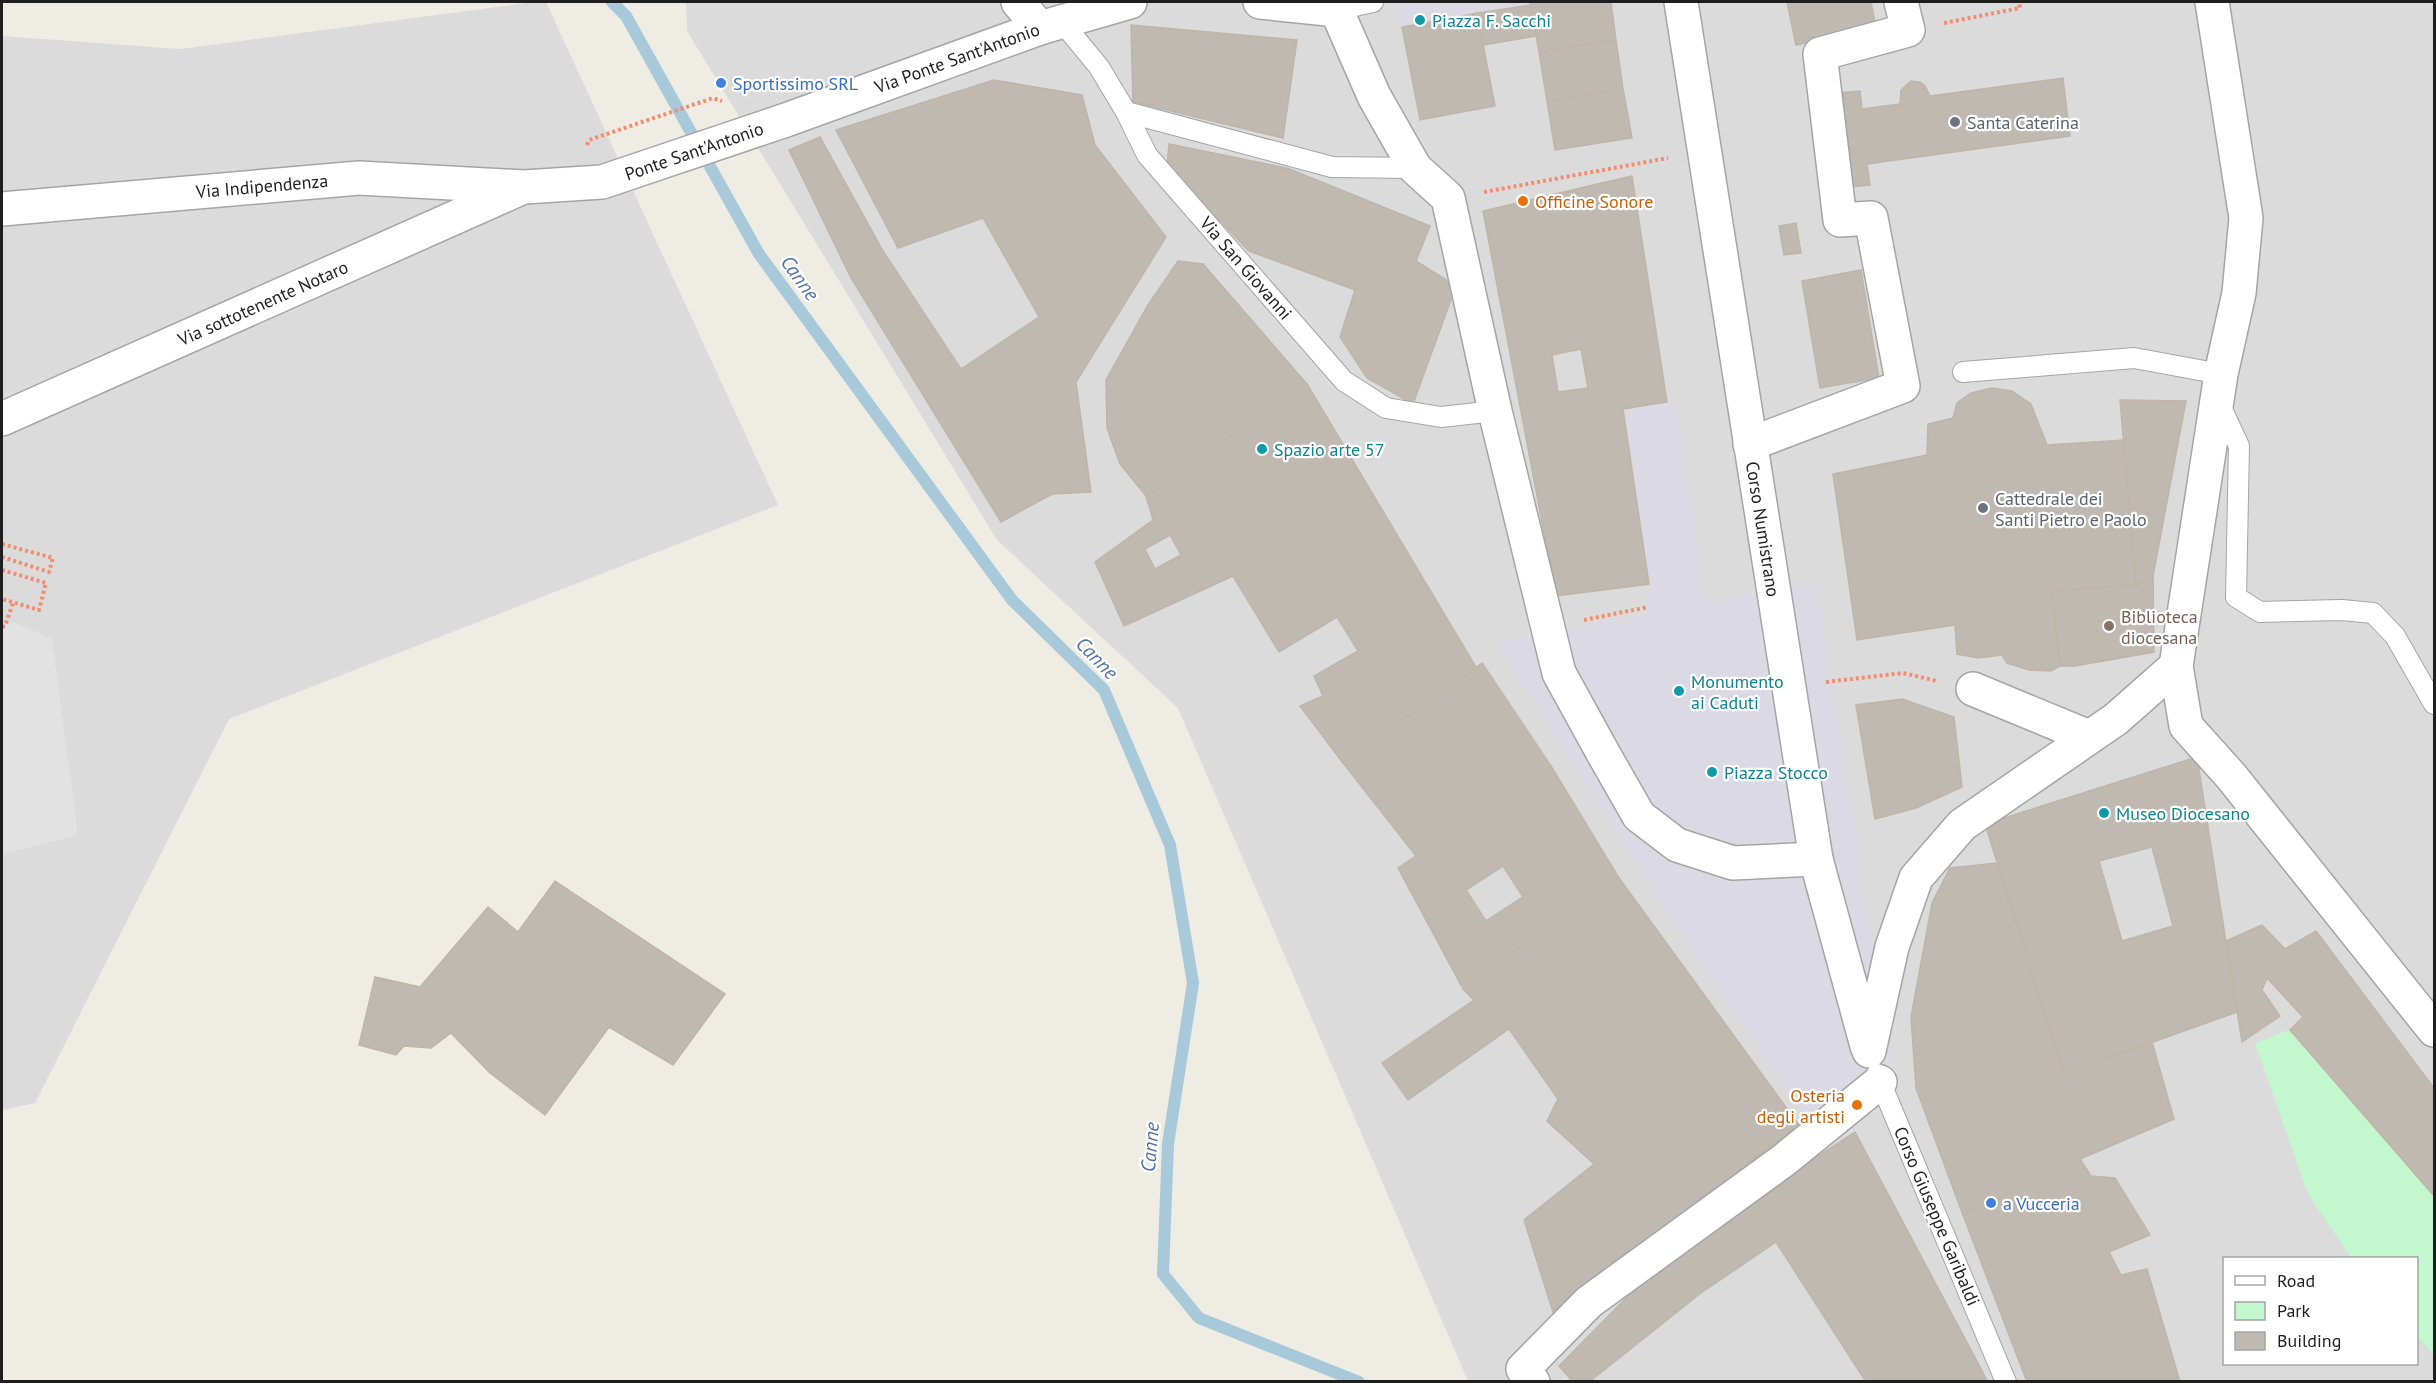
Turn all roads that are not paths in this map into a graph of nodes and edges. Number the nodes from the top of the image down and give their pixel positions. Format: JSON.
{"nodes":[{"id":1,"x":1018,"y":2,"type":"edge"},
{"id":2,"x":1130,"y":2,"type":"edge"},
{"id":3,"x":1260,"y":2,"type":"edge"},
{"id":4,"x":1373,"y":2,"type":"edge"},
{"id":5,"x":1681,"y":2,"type":"edge"},
{"id":6,"x":2212,"y":2,"type":"edge"},
{"id":7,"x":1335,"y":6,"type":"edge"},
{"id":8,"x":1904,"y":16,"type":"edge"},
{"id":9,"x":1053,"y":17,"type":"edge"},
{"id":10,"x":1126,"y":112,"type":"junction"},
{"id":11,"x":786,"y":120,"type":"joint"},
{"id":12,"x":1415,"y":168,"type":"junction"},
{"id":13,"x":524,"y":187,"type":"junction"},
{"id":14,"x":2,"y":209,"type":"edge"},
{"id":15,"x":1963,"y":372,"type":"dead end"},
{"id":16,"x":2219,"y":387,"type":"junction"},
{"id":17,"x":1495,"y":411,"type":"junction"},
{"id":18,"x":2,"y":419,"type":"edge"},
{"id":19,"x":1750,"y":444,"type":"junction"},
{"id":20,"x":2176,"y":666,"type":"junction"},
{"id":21,"x":2426,"y":671,"type":"edge"},
{"id":22,"x":1973,"y":689,"type":"road end"},
{"id":23,"x":2434,"y":704,"type":"edge"},
{"id":24,"x":2089,"y":737,"type":"junction"},
{"id":25,"x":1816,"y":859,"type":"junction"},
{"id":26,"x":2434,"y":1030,"type":"edge"},
{"id":27,"x":1869,"y":1051,"type":"junction"},
{"id":28,"x":1880,"y":1082,"type":"junction"},
{"id":29,"x":1533,"y":1382,"type":"edge"},
{"id":30,"x":2006,"y":1382,"type":"edge"}],
"edges":[{"from":1,"to":9,"type":"street"},
{"from":2,"to":9,"type":"street","name":"Via Ponte Sant'Antonio"},
{"from":3,"to":7,"type":"street"},
{"from":4,"to":7,"type":"lane"},
{"from":5,"to":19,"type":"street","name":"Corso Numistrano"},
{"from":6,"to":16,"type":"street"},
{"from":7,"to":12,"type":"street"},
{"from":8,"to":19,"type":"street"},
{"from":9,"to":10,"type":"lane","name":"Via San Giovanni"},
{"from":9,"to":11,"type":"street","name":"Via Ponte Sant'Antonio"},
{"from":10,"to":12,"type":"lane"},
{"from":10,"to":17,"type":"lane","name":"Via San Giovanni"},
{"from":11,"to":13,"type":"street","name":"Ponte Sant'Antonio"},
{"from":12,"to":17,"type":"street"},
{"from":13,"to":14,"type":"street","name":"Via Indipendenza"},
{"from":13,"to":18,"type":"street","name":"Via sottotenente Notaro"},
{"from":15,"to":16,"type":"lane"},
{"from":16,"to":20,"type":"street"},
{"from":16,"to":21,"type":"lane"},
{"from":17,"to":25,"type":"street"},
{"from":19,"to":25,"type":"street","name":"Corso Numistrano"},
{"from":20,"to":24,"type":"street"},
{"from":20,"to":26,"type":"street"},
{"from":21,"to":23,"type":"lane"},
{"from":22,"to":24,"type":"street"},
{"from":24,"to":27,"type":"street"},
{"from":25,"to":27,"type":"street","name":"Corso Numistrano"},
{"from":27,"to":28,"type":"lane","name":"Corso Giuseppe Garibaldi"},
{"from":28,"to":29,"type":"street"},
{"from":28,"to":30,"type":"lane","name":"Corso Giuseppe Garibaldi"}]}
